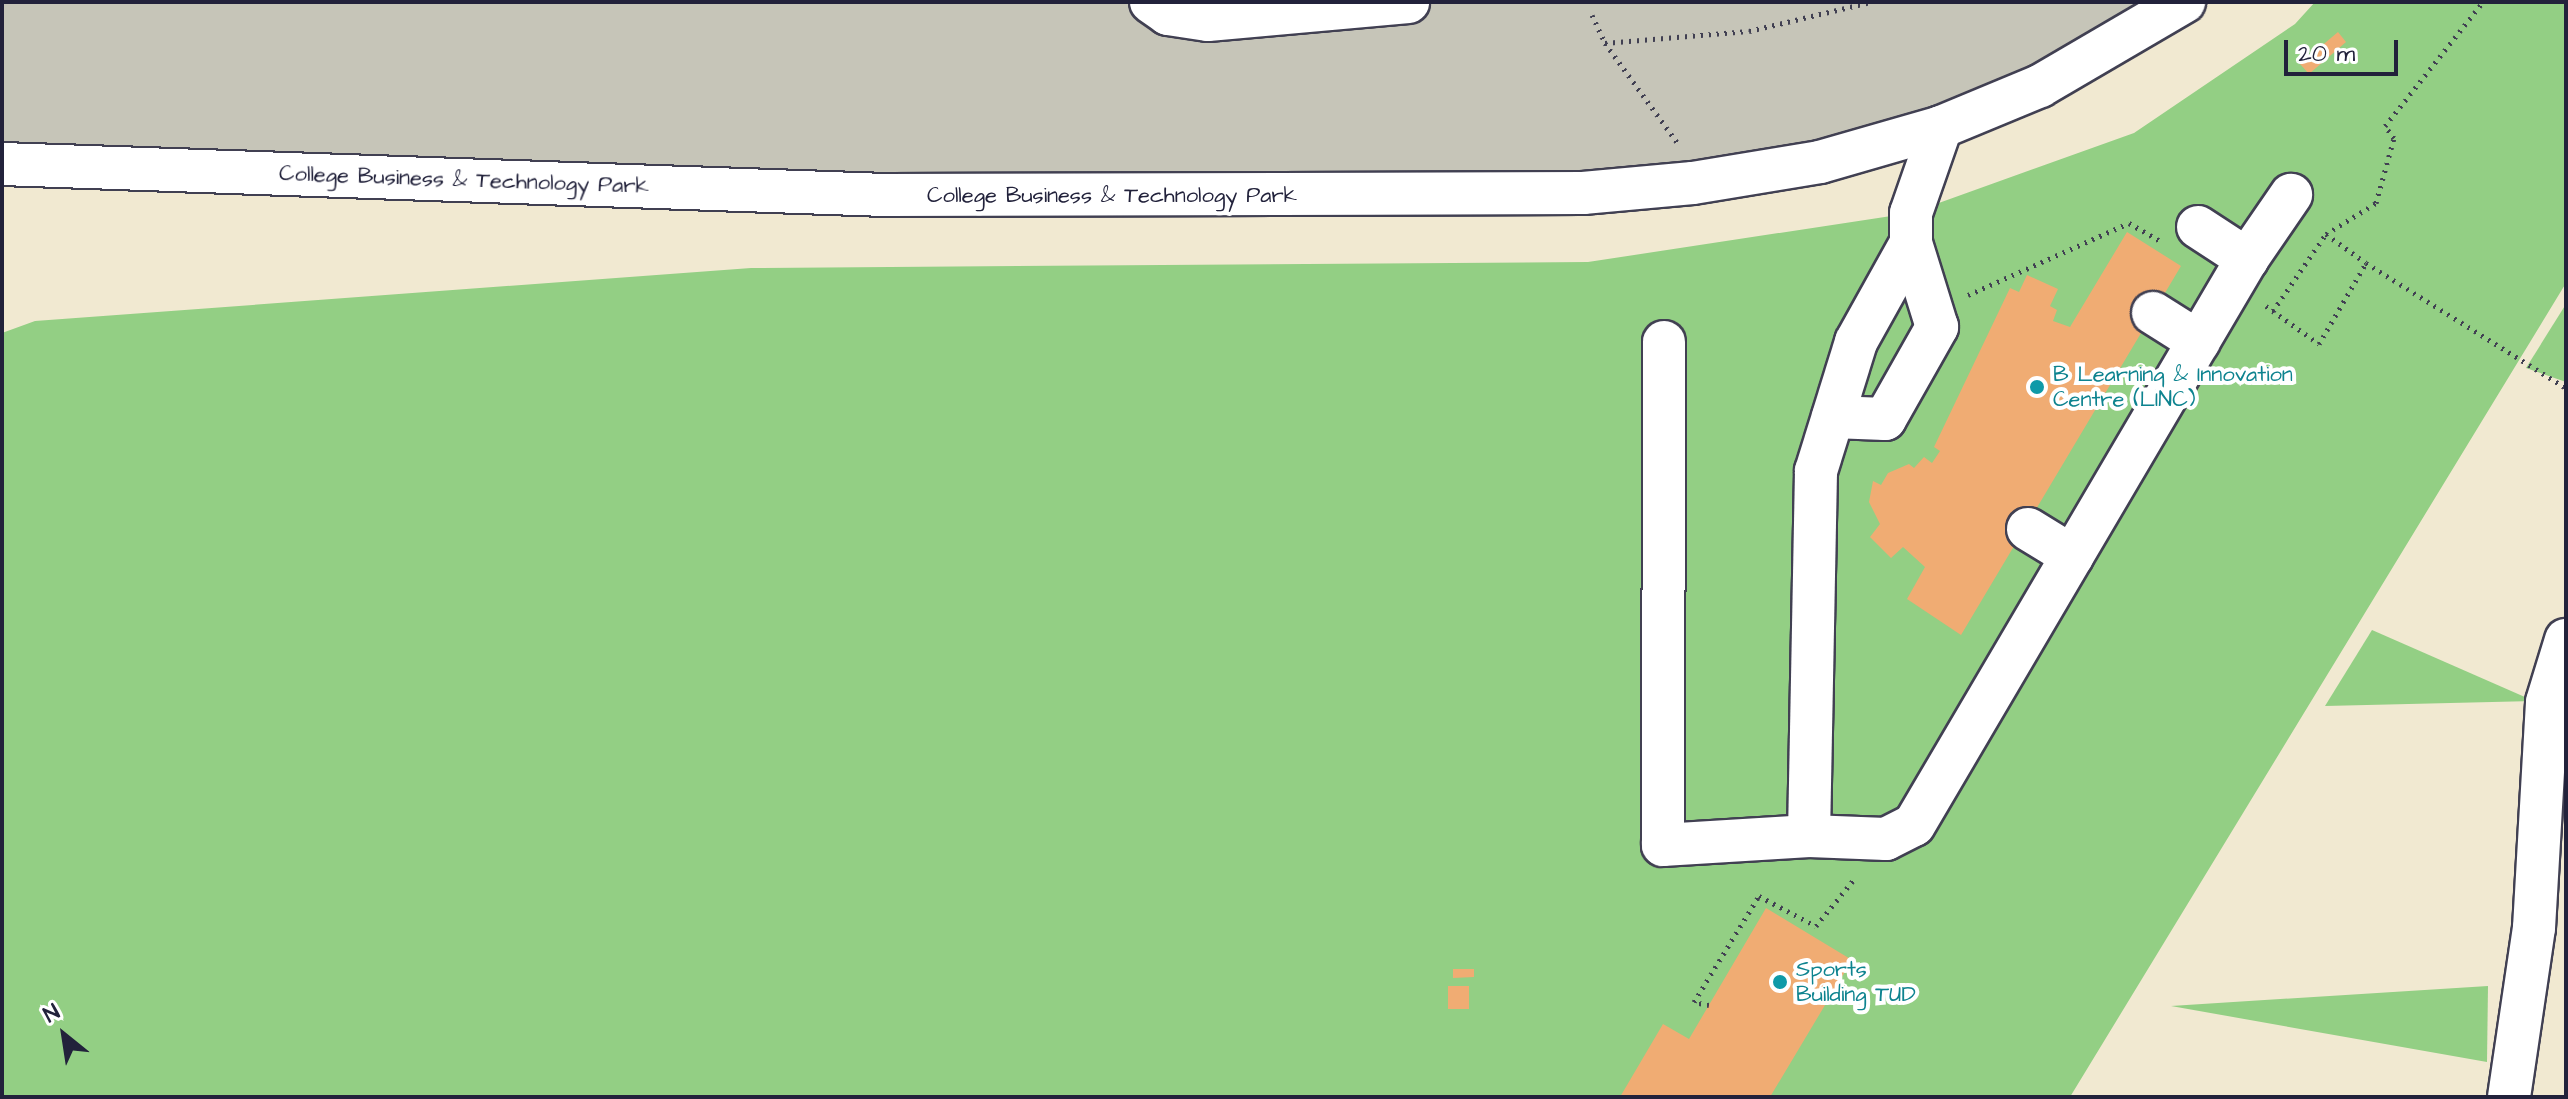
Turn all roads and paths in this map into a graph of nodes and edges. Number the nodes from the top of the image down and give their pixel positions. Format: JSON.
{"nodes":[{"id":1,"x":1151,"y":2,"type":"edge"},
{"id":2,"x":1408,"y":2,"type":"edge"},
{"id":3,"x":1871,"y":2,"type":"edge"},
{"id":4,"x":2184,"y":2,"type":"edge"},
{"id":5,"x":2483,"y":2,"type":"edge"},
{"id":6,"x":1292,"y":8,"type":"edge"},
{"id":7,"x":1592,"y":15,"type":"dead end"},
{"id":8,"x":1605,"y":43,"type":"junction"},
{"id":9,"x":1941,"y":127,"type":"junction"},
{"id":10,"x":2,"y":164,"type":"edge"},
{"id":11,"x":1693,"y":183,"type":"junction"},
{"id":12,"x":2291,"y":195,"type":"dead end"},
{"id":13,"x":2198,"y":227,"type":"dead end"},
{"id":14,"x":2326,"y":234,"type":"junction"},
{"id":15,"x":1911,"y":243,"type":"junction"},
{"id":16,"x":2247,"y":259,"type":"junction"},
{"id":17,"x":2366,"y":263,"type":"dead end"},
{"id":18,"x":2273,"y":311,"type":"dead end"},
{"id":19,"x":2449,"y":311,"type":"dead end"},
{"id":20,"x":2153,"y":313,"type":"dead end"},
{"id":21,"x":1664,"y":342,"type":"dead end"},
{"id":22,"x":2199,"y":342,"type":"junction"},
{"id":23,"x":2566,"y":388,"type":"edge"},
{"id":24,"x":1833,"y":417,"type":"junction"},
{"id":25,"x":2028,"y":529,"type":"dead end"},
{"id":26,"x":2072,"y":556,"type":"junction"},
{"id":27,"x":2566,"y":640,"type":"edge"},
{"id":28,"x":1809,"y":836,"type":"junction"},
{"id":29,"x":1886,"y":839,"type":"junction"},
{"id":30,"x":1709,"y":1005,"type":"dead end"},
{"id":31,"x":2509,"y":1097,"type":"edge"}],
"edges":[{"from":1,"to":6,"type":"lane"},
{"from":2,"to":6,"type":"lane"},
{"from":3,"to":8,"type":"path"},
{"from":4,"to":9,"type":"lane","name":"College Business & Technology Park"},
{"from":5,"to":14,"type":"path"},
{"from":7,"to":8,"type":"path"},
{"from":8,"to":11,"type":"path"},
{"from":9,"to":11,"type":"lane","name":"College Business & Technology Park"},
{"from":9,"to":15,"type":"lane"},
{"from":10,"to":11,"type":"lane","name":"College Business & Technology Park"},
{"from":12,"to":16,"type":"lane"},
{"from":13,"to":16,"type":"lane"},
{"from":14,"to":17,"type":"path"},
{"from":14,"to":18,"type":"path"},
{"from":15,"to":24,"type":"lane"},
{"from":15,"to":24,"type":"lane"},
{"from":16,"to":22,"type":"lane"},
{"from":19,"to":23,"type":"path"},
{"from":20,"to":22,"type":"lane"},
{"from":21,"to":28,"type":"lane"},
{"from":22,"to":26,"type":"lane"},
{"from":24,"to":28,"type":"lane"},
{"from":25,"to":26,"type":"lane"},
{"from":26,"to":29,"type":"lane"},
{"from":27,"to":31,"type":"lane"},
{"from":28,"to":29,"type":"lane"},
{"from":29,"to":30,"type":"path"}]}
